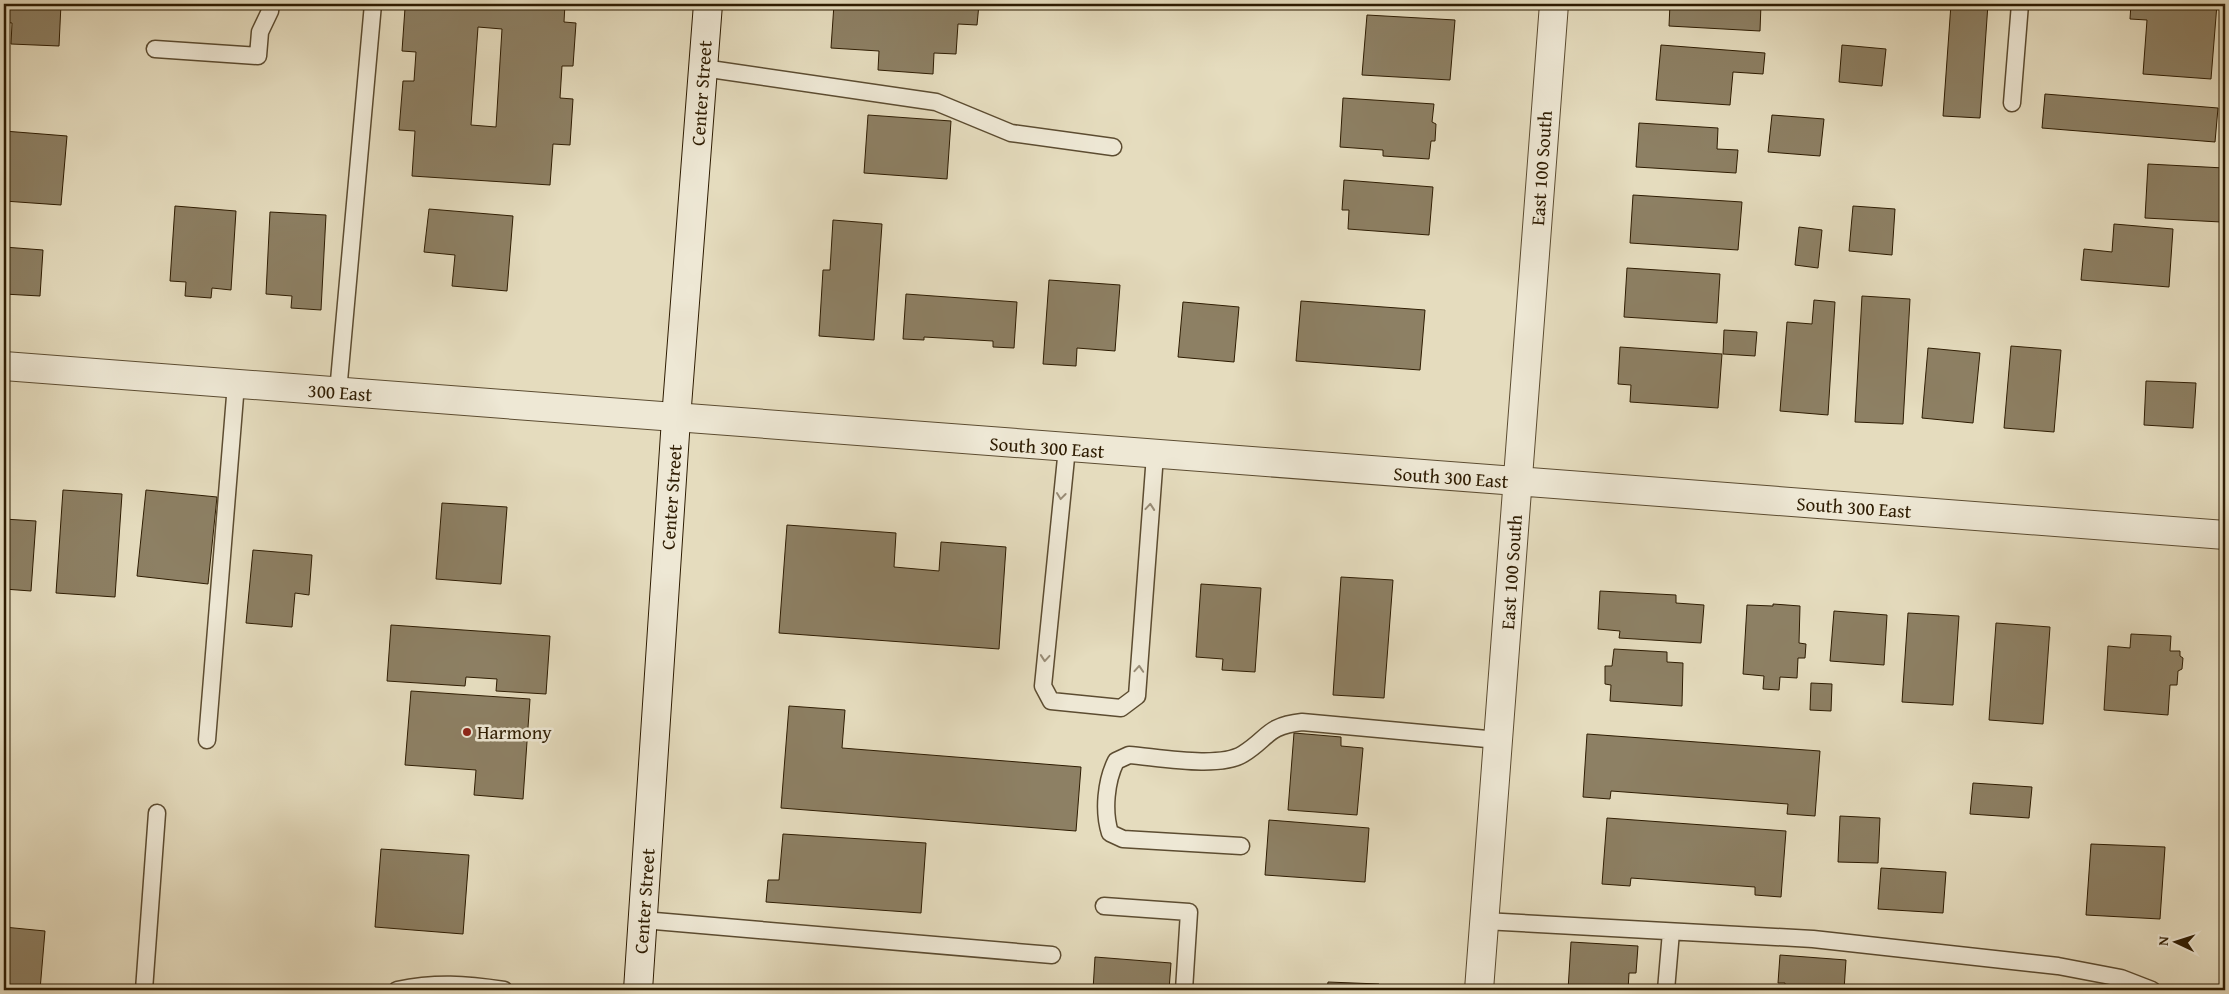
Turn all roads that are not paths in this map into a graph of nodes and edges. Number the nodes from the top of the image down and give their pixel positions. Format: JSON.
{"nodes":[{"id":1,"x":271,"y":4,"type":"edge"},
{"id":2,"x":373,"y":4,"type":"edge"},
{"id":3,"x":708,"y":4,"type":"edge"},
{"id":4,"x":1554,"y":4,"type":"edge"},
{"id":5,"x":2020,"y":4,"type":"edge"},
{"id":6,"x":155,"y":50,"type":"dead end"},
{"id":7,"x":703,"y":68,"type":"junction"},
{"id":8,"x":2012,"y":103,"type":"dead end"},
{"id":9,"x":1113,"y":147,"type":"dead end"},
{"id":10,"x":4,"y":366,"type":"edge"},
{"id":11,"x":236,"y":384,"type":"junction"},
{"id":12,"x":338,"y":392,"type":"junction"},
{"id":13,"x":676,"y":419,"type":"junction"},
{"id":14,"x":1067,"y":448,"type":"junction"},
{"id":15,"x":1155,"y":455,"type":"junction"},
{"id":16,"x":1518,"y":482,"type":"junction"},
{"id":17,"x":2225,"y":535,"type":"edge"},
{"id":18,"x":206,"y":740,"type":"dead end"},
{"id":19,"x":1498,"y":740,"type":"junction"},
{"id":20,"x":157,"y":813,"type":"dead end"},
{"id":21,"x":1241,"y":846,"type":"dead end"},
{"id":22,"x":1104,"y":906,"type":"dead end"},
{"id":23,"x":643,"y":920,"type":"junction"},
{"id":24,"x":1484,"y":921,"type":"junction"},
{"id":25,"x":1671,"y":932,"type":"junction"},
{"id":26,"x":1052,"y":955,"type":"dead end"},
{"id":27,"x":144,"y":990,"type":"edge"},
{"id":28,"x":397,"y":990,"type":"edge"},
{"id":29,"x":504,"y":990,"type":"edge"},
{"id":30,"x":638,"y":990,"type":"edge"},
{"id":31,"x":1184,"y":990,"type":"edge"},
{"id":32,"x":1479,"y":990,"type":"edge"},
{"id":33,"x":1666,"y":990,"type":"edge"},
{"id":34,"x":2152,"y":990,"type":"edge"}],
"edges":[{"from":1,"to":6,"type":"lane"},
{"from":2,"to":12,"type":"lane"},
{"from":3,"to":7,"type":"street","name":"Center Street"},
{"from":4,"to":16,"type":"street","name":"East 100 South"},
{"from":5,"to":8,"type":"lane"},
{"from":7,"to":9,"type":"lane"},
{"from":7,"to":13,"type":"street","name":"Center Street"},
{"from":10,"to":11,"type":"street","name":"300 East"},
{"from":11,"to":12,"type":"street","name":"300 East"},
{"from":11,"to":18,"type":"lane"},
{"from":12,"to":13,"type":"street","name":"300 East"},
{"from":13,"to":14,"type":"street","name":"South 300 East"},
{"from":13,"to":23,"type":"street","name":"Center Street"},
{"from":14,"to":15,"type":"street","name":"South 300 East"},
{"from":14,"to":15,"type":"lane","one_way":true},
{"from":15,"to":16,"type":"street","name":"South 300 East"},
{"from":16,"to":17,"type":"street","name":"South 300 East"},
{"from":16,"to":19,"type":"street","name":"East 100 South"},
{"from":19,"to":21,"type":"lane"},
{"from":19,"to":24,"type":"street","name":"East 100 South"},
{"from":20,"to":27,"type":"lane"},
{"from":22,"to":31,"type":"lane"},
{"from":23,"to":26,"type":"lane"},
{"from":23,"to":30,"type":"street","name":"Center Street"},
{"from":24,"to":25,"type":"lane"},
{"from":24,"to":32,"type":"street","name":"East 100 South"},
{"from":25,"to":33,"type":"lane"},
{"from":25,"to":34,"type":"lane"},
{"from":28,"to":29,"type":"lane"}]}
